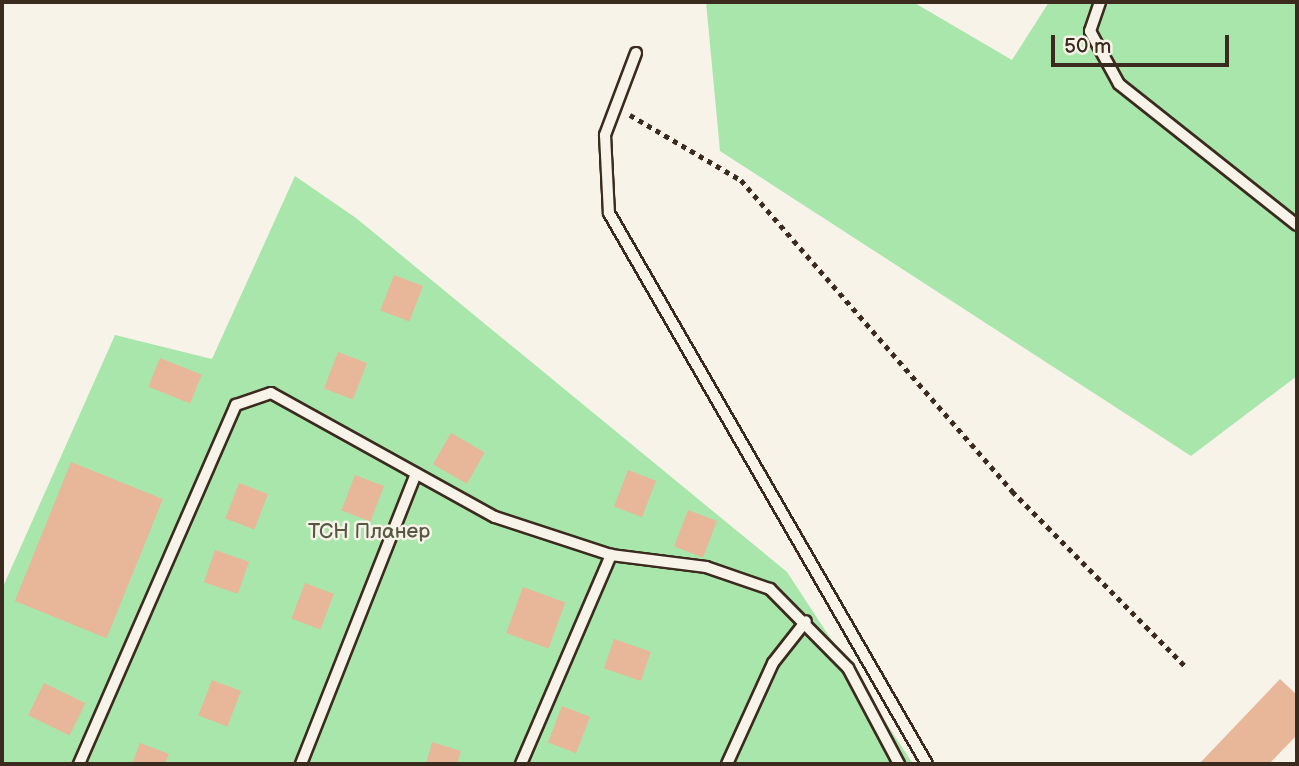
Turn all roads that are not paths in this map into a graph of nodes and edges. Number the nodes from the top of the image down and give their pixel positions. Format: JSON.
{"nodes":[{"id":1,"x":1100,"y":2,"type":"edge"},
{"id":2,"x":636,"y":53,"type":"dead end"},
{"id":3,"x":1297,"y":225,"type":"edge"},
{"id":4,"x":416,"y":474,"type":"junction"},
{"id":5,"x":611,"y":555,"type":"junction"},
{"id":6,"x":806,"y":621,"type":"junction"},
{"id":7,"x":79,"y":764,"type":"edge"},
{"id":8,"x":302,"y":764,"type":"edge"},
{"id":9,"x":521,"y":764,"type":"edge"},
{"id":10,"x":727,"y":764,"type":"edge"},
{"id":11,"x":900,"y":764,"type":"edge"},
{"id":12,"x":927,"y":764,"type":"edge"}],
"edges":[{"from":1,"to":3,"type":"lane"},
{"from":2,"to":12,"type":"lane"},
{"from":4,"to":5,"type":"lane"},
{"from":4,"to":7,"type":"lane"},
{"from":4,"to":8,"type":"lane"},
{"from":5,"to":6,"type":"lane"},
{"from":5,"to":9,"type":"lane"},
{"from":6,"to":10,"type":"lane"},
{"from":6,"to":11,"type":"lane"}]}
